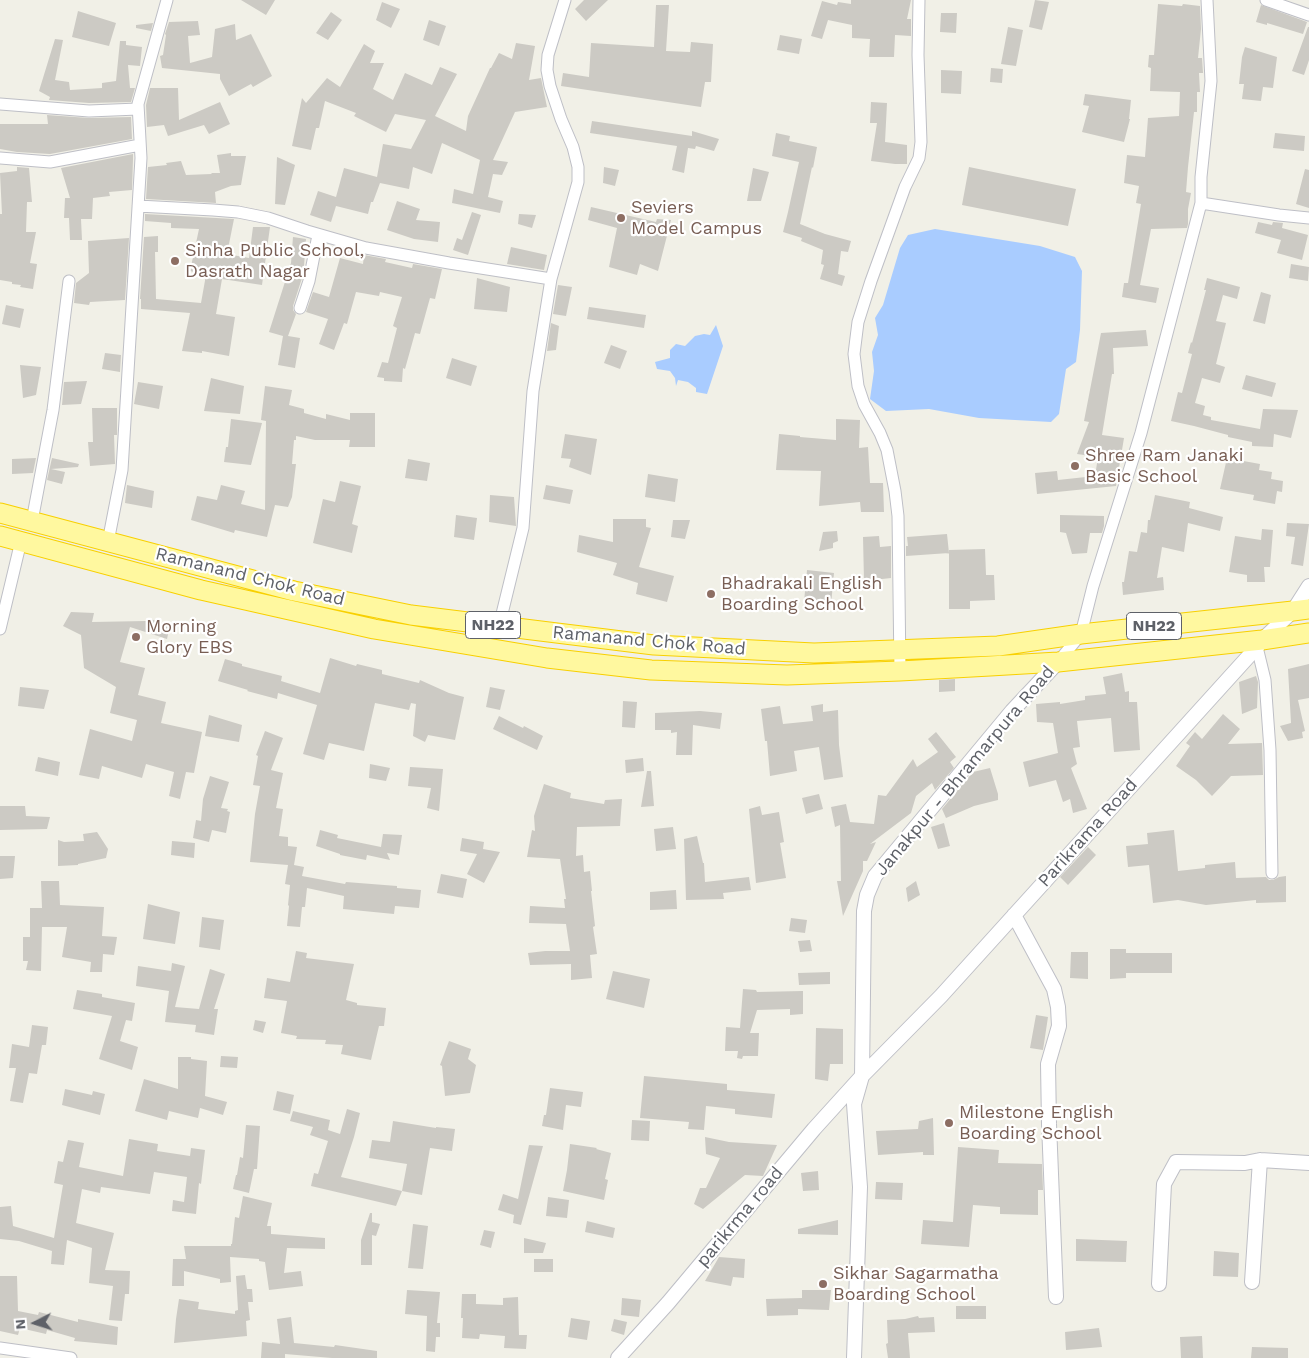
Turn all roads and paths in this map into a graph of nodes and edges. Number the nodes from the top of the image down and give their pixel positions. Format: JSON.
{"nodes":[{"id":1,"x":167,"y":0,"type":"edge"},
{"id":2,"x":565,"y":0,"type":"edge"},
{"id":3,"x":919,"y":0,"type":"edge"},
{"id":4,"x":1207,"y":0,"type":"edge"},
{"id":5,"x":1266,"y":0,"type":"edge"},
{"id":6,"x":1309,"y":15,"type":"edge"},
{"id":7,"x":0,"y":104,"type":"edge"},
{"id":8,"x":138,"y":109,"type":"junction"},
{"id":9,"x":140,"y":145,"type":"junction"},
{"id":10,"x":0,"y":158,"type":"edge"},
{"id":11,"x":1201,"y":203,"type":"junction"},
{"id":12,"x":138,"y":206,"type":"junction"},
{"id":13,"x":1309,"y":218,"type":"edge"},
{"id":14,"x":318,"y":235,"type":"junction"},
{"id":15,"x":551,"y":279,"type":"junction"},
{"id":16,"x":69,"y":281,"type":"dead end"},
{"id":17,"x":300,"y":308,"type":"dead end"},
{"id":18,"x":0,"y":513,"type":"edge"},
{"id":19,"x":32,"y":521,"type":"junction"},
{"id":20,"x":0,"y":536,"type":"edge"},
{"id":21,"x":21,"y":541,"type":"junction"},
{"id":22,"x":108,"y":542,"type":"junction"},
{"id":23,"x":1309,"y":586,"type":"edge"},
{"id":24,"x":1301,"y":610,"type":"edge"},
{"id":25,"x":499,"y":626,"type":"junction"},
{"id":26,"x":0,"y":629,"type":"edge"},
{"id":27,"x":1309,"y":633,"type":"edge"},
{"id":28,"x":1081,"y":634,"type":"junction"},
{"id":29,"x":1259,"y":644,"type":"junction"},
{"id":30,"x":900,"y":650,"type":"junction"},
{"id":31,"x":1058,"y":662,"type":"junction"},
{"id":32,"x":900,"y":671,"type":"junction"},
{"id":33,"x":1272,"y":874,"type":"dead end"},
{"id":34,"x":1014,"y":915,"type":"junction"},
{"id":35,"x":862,"y":1076,"type":"junction"},
{"id":36,"x":1260,"y":1160,"type":"junction"},
{"id":37,"x":1309,"y":1163,"type":"edge"},
{"id":38,"x":1252,"y":1282,"type":"dead end"},
{"id":39,"x":1159,"y":1284,"type":"dead end"},
{"id":40,"x":1056,"y":1297,"type":"dead end"},
{"id":41,"x":0,"y":1348,"type":"edge"},
{"id":42,"x":71,"y":1358,"type":"edge"},
{"id":43,"x":618,"y":1358,"type":"edge"},
{"id":44,"x":854,"y":1358,"type":"edge"}],
"edges":[{"from":1,"to":8,"type":"street"},
{"from":2,"to":15,"type":"street"},
{"from":3,"to":30,"type":"street"},
{"from":4,"to":11,"type":"street"},
{"from":5,"to":6,"type":"street"},
{"from":7,"to":8,"type":"street"},
{"from":8,"to":9,"type":"street"},
{"from":9,"to":10,"type":"street"},
{"from":9,"to":12,"type":"street"},
{"from":11,"to":13,"type":"street"},
{"from":11,"to":28,"type":"street"},
{"from":12,"to":14,"type":"street"},
{"from":12,"to":22,"type":"street"},
{"from":14,"to":15,"type":"street"},
{"from":14,"to":17,"type":"street"},
{"from":15,"to":25,"type":"street"},
{"from":16,"to":19,"type":"street"},
{"from":18,"to":19,"type":"highway","name":"Ramanand Chok Road","number":"NH22"},
{"from":19,"to":22,"type":"highway","name":"Ramanand Chok Road","number":"NH22"},
{"from":20,"to":21,"type":"highway","name":"Ramanand Chok Road","number":"NH22"},
{"from":21,"to":26,"type":"street"},
{"from":21,"to":32,"type":"highway","name":"Ramanand Chok Road","number":"NH22"},
{"from":22,"to":25,"type":"highway","name":"Ramanand Chok Road","number":"NH22"},
{"from":23,"to":24,"type":"street","name":"Parikrama Road"},
{"from":24,"to":28,"type":"highway","name":"Ramanand Chok Road","number":"NH22"},
{"from":24,"to":29,"type":"street","name":"Parikrama Road"},
{"from":25,"to":30,"type":"highway","name":"Ramanand Chok Road","number":"NH22"},
{"from":27,"to":29,"type":"highway","name":"Ramanand Chok Road"},
{"from":28,"to":30,"type":"highway","name":"Ramanand Chok Road","number":"NH22"},
{"from":28,"to":31,"type":"street"},
{"from":29,"to":31,"type":"highway","name":"Ramanand Chok Road"},
{"from":29,"to":33,"type":"street"},
{"from":29,"to":34,"type":"street","name":"Parikrama Road"},
{"from":30,"to":32,"type":"street"},
{"from":31,"to":32,"type":"highway","name":"Ramanand Chok Road","number":"NH22"},
{"from":31,"to":35,"type":"street","name":"Janakpur - Bhramarpura Road"},
{"from":34,"to":35,"type":"street","name":"Parikrama Road"},
{"from":34,"to":40,"type":"street"},
{"from":35,"to":43,"type":"street","name":"parikrma road"},
{"from":35,"to":44,"type":"street","name":"Janakpur - Bhramarpura Road"},
{"from":36,"to":37,"type":"street"},
{"from":36,"to":38,"type":"street"},
{"from":36,"to":39,"type":"street"},
{"from":41,"to":42,"type":"street"}]}
